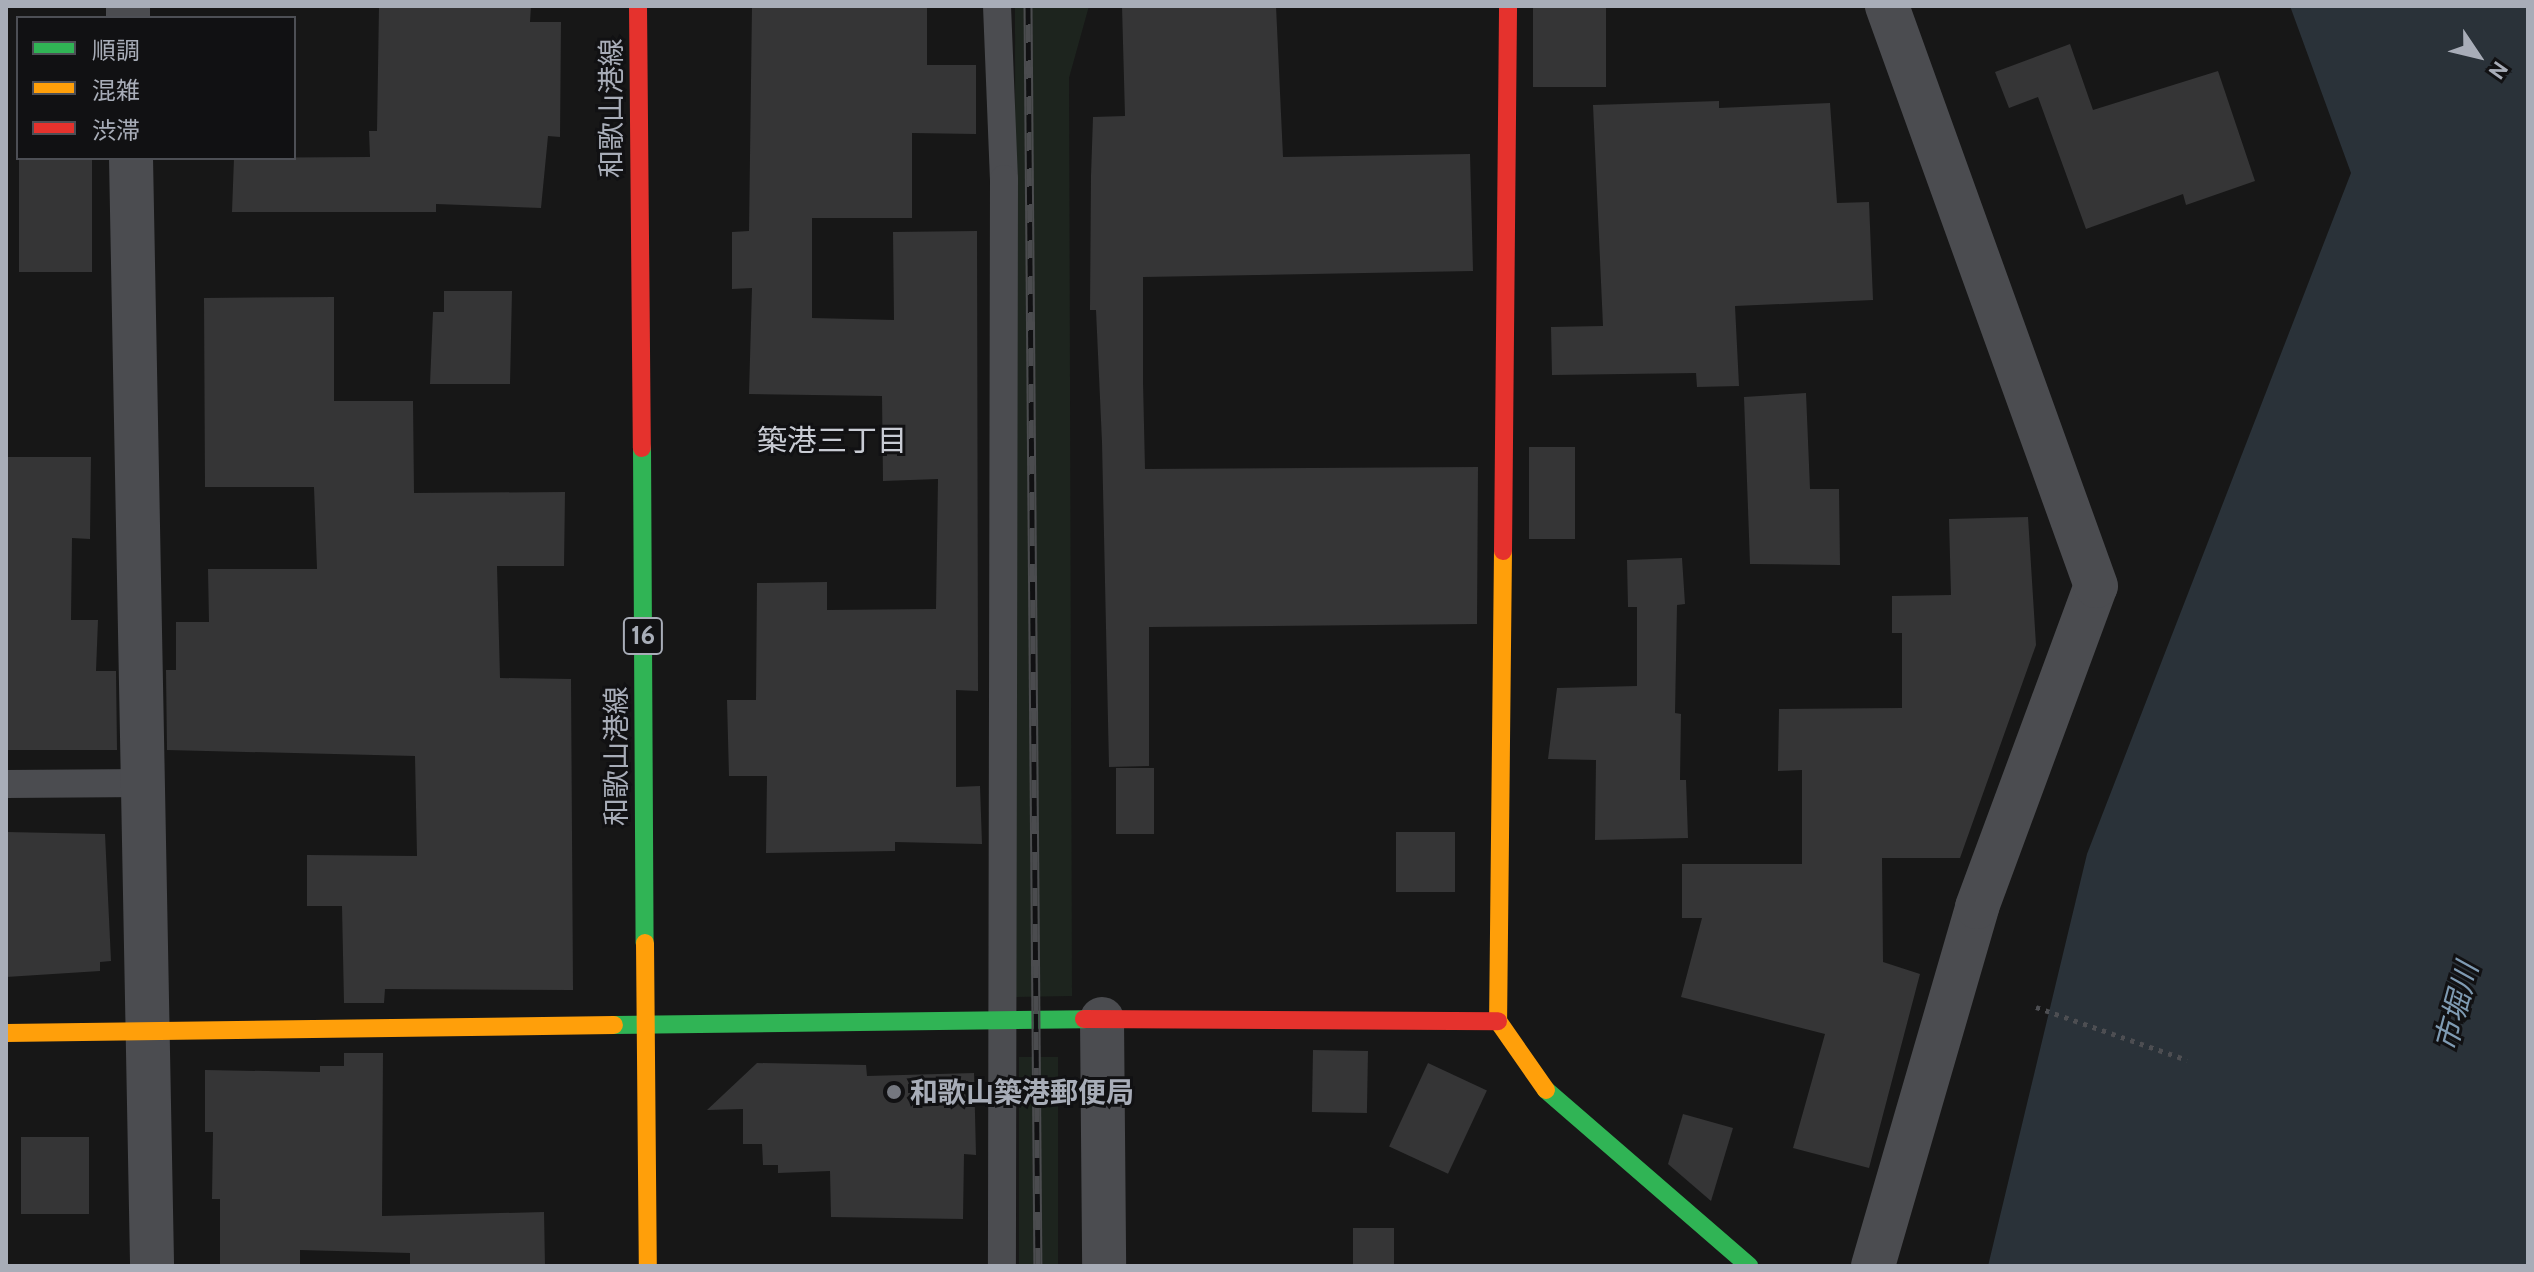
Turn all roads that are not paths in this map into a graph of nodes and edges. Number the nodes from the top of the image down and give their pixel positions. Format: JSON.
{"nodes":[{"id":1,"x":638,"y":6,"type":"edge"},
{"id":2,"x":997,"y":6,"type":"edge"},
{"id":3,"x":1508,"y":6,"type":"edge"},
{"id":4,"x":1887,"y":6,"type":"edge"},
{"id":5,"x":131,"y":160,"type":"edge"},
{"id":6,"x":146,"y":783,"type":"junction"},
{"id":7,"x":6,"y":784,"type":"edge"},
{"id":8,"x":1102,"y":1019,"type":"junction"},
{"id":9,"x":1001,"y":1020,"type":"junction"},
{"id":10,"x":1498,"y":1021,"type":"junction"},
{"id":11,"x":646,"y":1023,"type":"junction"},
{"id":12,"x":6,"y":1033,"type":"edge"},
{"id":13,"x":152,"y":1034,"type":"junction"},
{"id":14,"x":152,"y":1266,"type":"edge"},
{"id":15,"x":648,"y":1266,"type":"edge"},
{"id":16,"x":1002,"y":1266,"type":"edge"},
{"id":17,"x":1104,"y":1266,"type":"edge"},
{"id":18,"x":1749,"y":1266,"type":"edge"},
{"id":19,"x":1873,"y":1266,"type":"edge"}],
"edges":[{"from":1,"to":11,"type":"street","name":"和歌山港線","number":"16"},
{"from":2,"to":9,"type":"lane"},
{"from":3,"to":10,"type":"street"},
{"from":4,"to":19,"type":"street"},
{"from":5,"to":6,"type":"street"},
{"from":6,"to":7,"type":"lane"},
{"from":6,"to":13,"type":"street"},
{"from":8,"to":9,"type":"street"},
{"from":8,"to":10,"type":"street"},
{"from":8,"to":17,"type":"street"},
{"from":9,"to":11,"type":"street"},
{"from":9,"to":16,"type":"lane"},
{"from":10,"to":18,"type":"street"},
{"from":11,"to":13,"type":"street"},
{"from":11,"to":15,"type":"street","name":"和歌山港線","number":"16"},
{"from":12,"to":13,"type":"street"},
{"from":13,"to":14,"type":"street"}]}
